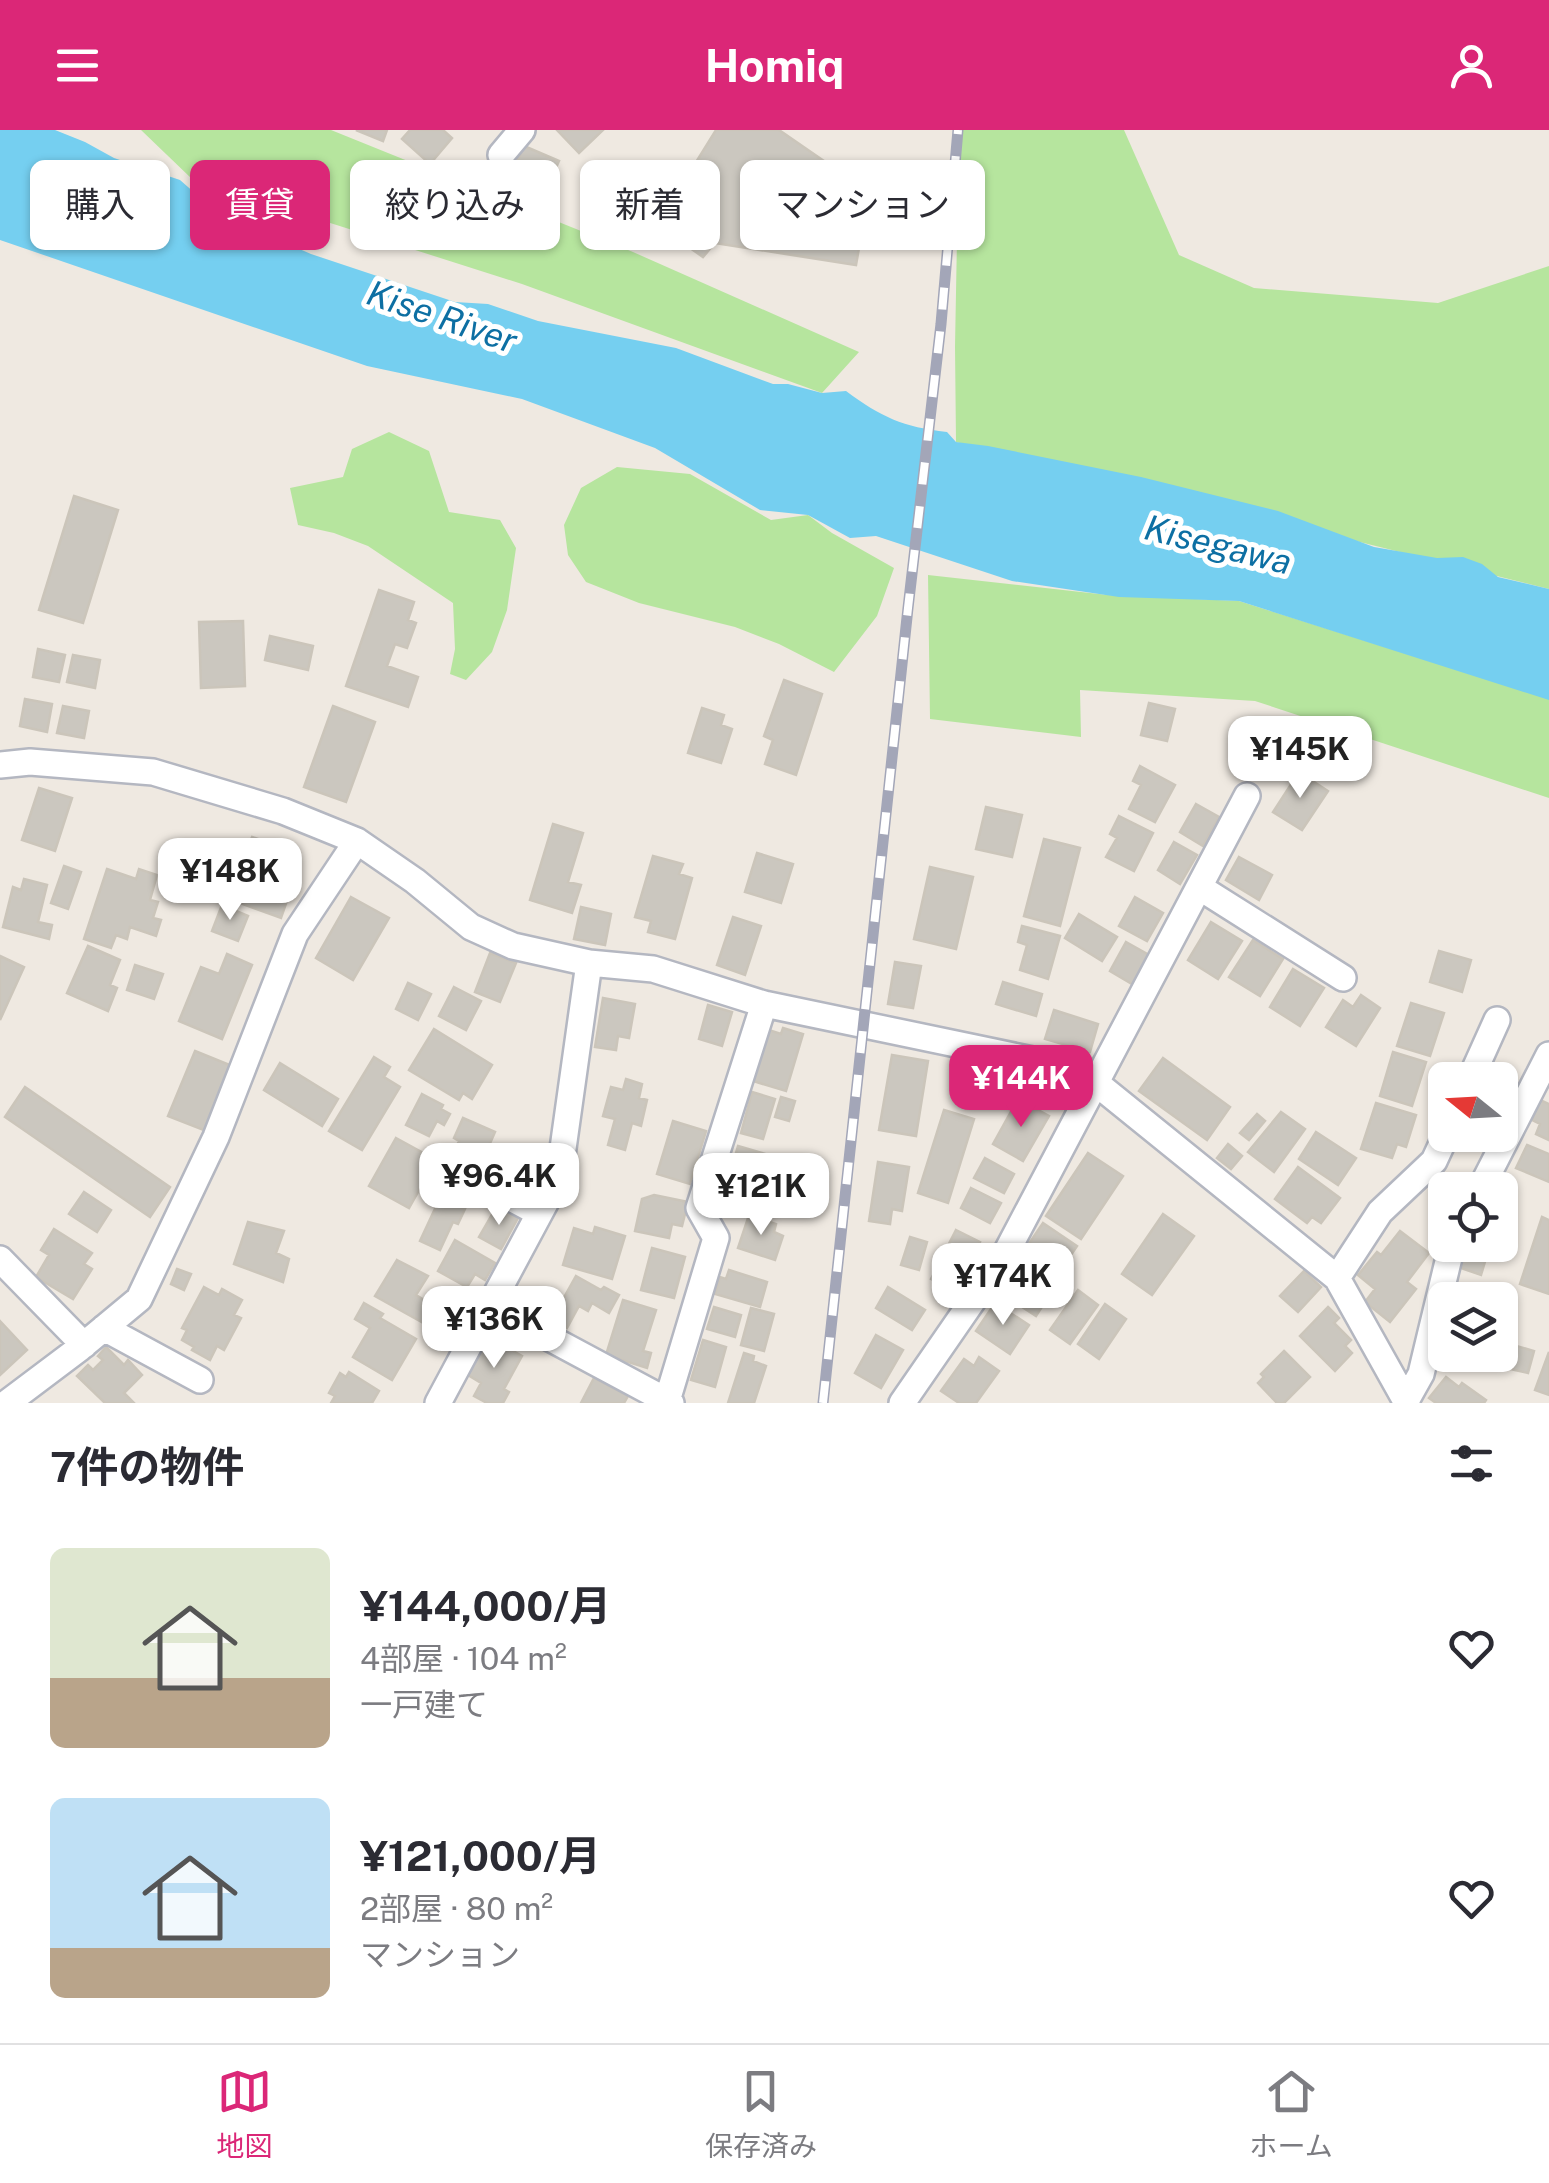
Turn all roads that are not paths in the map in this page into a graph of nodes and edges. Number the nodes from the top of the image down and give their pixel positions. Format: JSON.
{"nodes":[{"id":1,"x":522,"y":130,"type":"edge"},
{"id":2,"x":501,"y":155,"type":"dead end"},
{"id":3,"x":0,"y":765,"type":"edge"},
{"id":4,"x":1246,"y":796,"type":"dead end"},
{"id":5,"x":358,"y":841,"type":"junction"},
{"id":6,"x":1199,"y":887,"type":"junction"},
{"id":7,"x":590,"y":963,"type":"junction"},
{"id":8,"x":1342,"y":978,"type":"dead end"},
{"id":9,"x":764,"y":1004,"type":"junction"},
{"id":10,"x":1497,"y":1020,"type":"dead end"},
{"id":11,"x":1549,"y":1055,"type":"edge"},
{"id":12,"x":1478,"y":1062,"type":"edge"},
{"id":13,"x":1096,"y":1083,"type":"junction"},
{"id":14,"x":1438,"y":1152,"type":"edge"},
{"id":15,"x":443,"y":1162,"type":"dead end"},
{"id":16,"x":1489,"y":1172,"type":"edge"},
{"id":17,"x":539,"y":1213,"type":"junction"},
{"id":18,"x":0,"y":1258,"type":"edge"},
{"id":19,"x":1448,"y":1262,"type":"edge"},
{"id":20,"x":1337,"y":1278,"type":"junction"},
{"id":21,"x":490,"y":1306,"type":"junction"},
{"id":22,"x":104,"y":1328,"type":"junction"},
{"id":23,"x":84,"y":1345,"type":"junction"},
{"id":24,"x":200,"y":1380,"type":"dead end"},
{"id":25,"x":1407,"y":1401,"type":"edge"},
{"id":26,"x":669,"y":1402,"type":"edge"},
{"id":27,"x":7,"y":1403,"type":"edge"},
{"id":28,"x":438,"y":1403,"type":"edge"},
{"id":29,"x":902,"y":1403,"type":"edge"}],
"edges":[{"from":1,"to":2,"type":"street"},
{"from":3,"to":5,"type":"street"},
{"from":4,"to":6,"type":"street"},
{"from":5,"to":7,"type":"street"},
{"from":5,"to":22,"type":"street"},
{"from":6,"to":8,"type":"street"},
{"from":6,"to":13,"type":"street"},
{"from":7,"to":9,"type":"street"},
{"from":7,"to":17,"type":"street"},
{"from":9,"to":13,"type":"street"},
{"from":9,"to":26,"type":"street"},
{"from":10,"to":12,"type":"street"},
{"from":11,"to":16,"type":"street"},
{"from":13,"to":20,"type":"street"},
{"from":13,"to":29,"type":"street"},
{"from":14,"to":20,"type":"street"},
{"from":15,"to":17,"type":"street"},
{"from":17,"to":21,"type":"street"},
{"from":18,"to":23,"type":"street"},
{"from":19,"to":25,"type":"street"},
{"from":20,"to":25,"type":"street"},
{"from":21,"to":26,"type":"street"},
{"from":21,"to":28,"type":"street"},
{"from":22,"to":23,"type":"street"},
{"from":22,"to":24,"type":"street"},
{"from":23,"to":27,"type":"street"}]}
